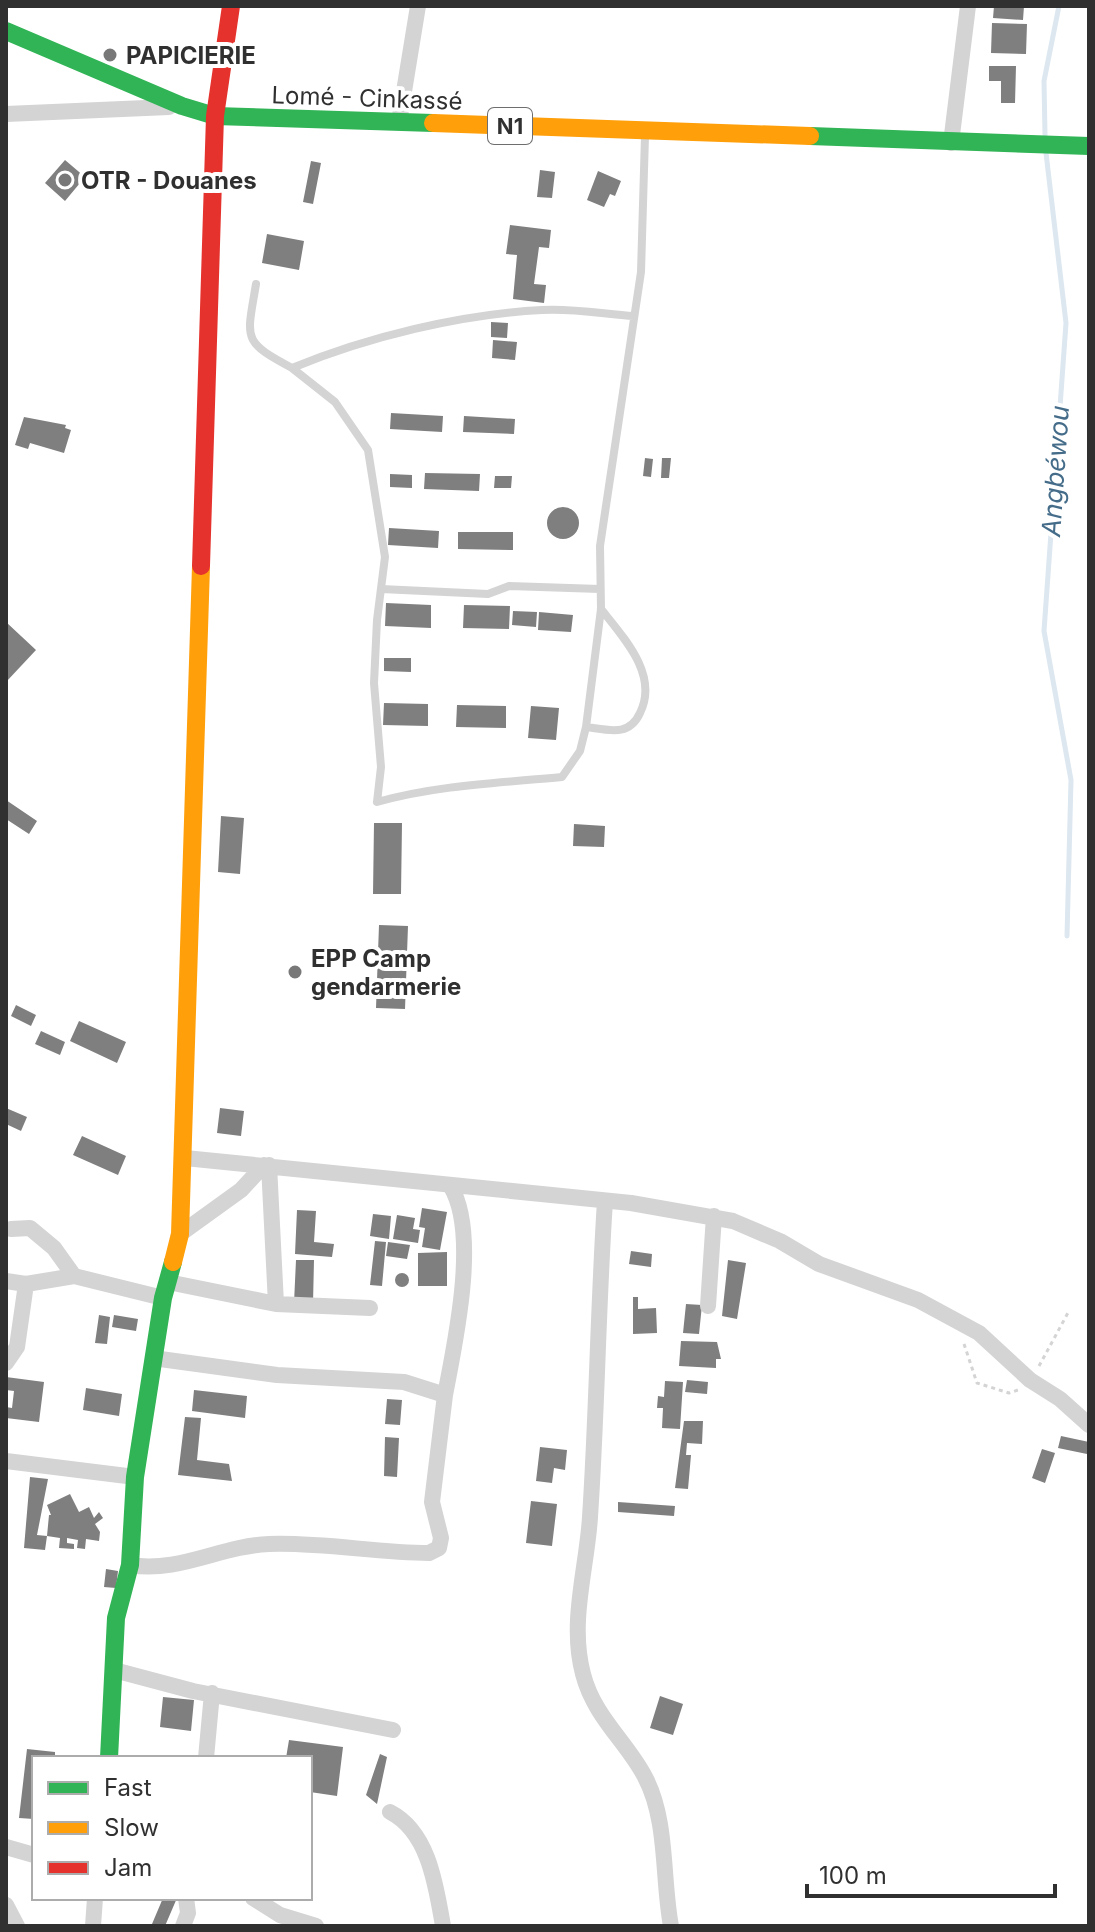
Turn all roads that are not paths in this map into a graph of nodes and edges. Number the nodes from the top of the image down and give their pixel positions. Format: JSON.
{"nodes":[{"id":1,"x":231,"y":6,"type":"edge"},
{"id":2,"x":418,"y":6,"type":"edge"},
{"id":3,"x":968,"y":6,"type":"edge"},
{"id":4,"x":6,"y":31,"type":"edge"},
{"id":5,"x":182,"y":106,"type":"junction"},
{"id":6,"x":6,"y":114,"type":"edge"},
{"id":7,"x":215,"y":116,"type":"junction"},
{"id":8,"x":399,"y":122,"type":"junction"},
{"id":9,"x":645,"y":131,"type":"junction"},
{"id":10,"x":951,"y":143,"type":"junction"},
{"id":11,"x":1089,"y":146,"type":"edge"},
{"id":12,"x":256,"y":284,"type":"dead end"},
{"id":13,"x":634,"y":316,"type":"junction"},
{"id":14,"x":292,"y":368,"type":"junction"},
{"id":15,"x":381,"y":589,"type":"junction"},
{"id":16,"x":600,"y":589,"type":"junction"},
{"id":17,"x":601,"y":609,"type":"junction"},
{"id":18,"x":586,"y":727,"type":"junction"},
{"id":19,"x":185,"y":1158,"type":"junction"},
{"id":20,"x":267,"y":1165,"type":"junction"},
{"id":21,"x":451,"y":1187,"type":"junction"},
{"id":22,"x":605,"y":1201,"type":"junction"},
{"id":23,"x":714,"y":1216,"type":"junction"},
{"id":24,"x":11,"y":1229,"type":"dead end"},
{"id":25,"x":180,"y":1234,"type":"junction"},
{"id":26,"x":74,"y":1276,"type":"junction"},
{"id":27,"x":6,"y":1281,"type":"edge"},
{"id":28,"x":26,"y":1284,"type":"junction"},
{"id":29,"x":165,"y":1290,"type":"junction"},
{"id":30,"x":276,"y":1304,"type":"junction"},
{"id":31,"x":708,"y":1306,"type":"dead end"},
{"id":32,"x":370,"y":1308,"type":"dead end"},
{"id":33,"x":153,"y":1358,"type":"junction"},
{"id":34,"x":6,"y":1363,"type":"edge"},
{"id":35,"x":445,"y":1395,"type":"junction"},
{"id":36,"x":1089,"y":1425,"type":"edge"},
{"id":37,"x":6,"y":1461,"type":"edge"},
{"id":38,"x":135,"y":1477,"type":"junction"},
{"id":39,"x":130,"y":1565,"type":"junction"},
{"id":40,"x":114,"y":1670,"type":"junction"},
{"id":41,"x":212,"y":1693,"type":"junction"},
{"id":42,"x":393,"y":1730,"type":"dead end"},
{"id":43,"x":109,"y":1756,"type":"edge"},
{"id":44,"x":206,"y":1756,"type":"edge"},
{"id":45,"x":390,"y":1812,"type":"dead end"},
{"id":46,"x":6,"y":1847,"type":"edge"},
{"id":47,"x":32,"y":1854,"type":"edge"},
{"id":48,"x":95,"y":1900,"type":"edge"},
{"id":49,"x":186,"y":1900,"type":"edge"},
{"id":50,"x":255,"y":1900,"type":"edge"},
{"id":51,"x":6,"y":1905,"type":"edge"},
{"id":52,"x":278,"y":1920,"type":"edge"},
{"id":53,"x":17,"y":1926,"type":"edge"},
{"id":54,"x":93,"y":1926,"type":"edge"},
{"id":55,"x":183,"y":1926,"type":"edge"},
{"id":56,"x":316,"y":1926,"type":"edge"},
{"id":57,"x":443,"y":1926,"type":"edge"},
{"id":58,"x":671,"y":1926,"type":"edge"}],
"edges":[{"from":1,"to":7,"type":"main road"},
{"from":2,"to":8,"type":"street"},
{"from":3,"to":10,"type":"street"},
{"from":4,"to":5,"type":"main road","name":"Lomé - Cinkassé","number":"N1"},
{"from":5,"to":6,"type":"street"},
{"from":5,"to":7,"type":"main road","name":"Lomé - Cinkassé","number":"N1"},
{"from":7,"to":8,"type":"main road","name":"Lomé - Cinkassé","number":"N1"},
{"from":7,"to":19,"type":"main road"},
{"from":8,"to":9,"type":"main road","name":"Lomé - Cinkassé","number":"N1"},
{"from":9,"to":10,"type":"main road","name":"Lomé - Cinkassé","number":"N1"},
{"from":9,"to":13,"type":"lane"},
{"from":10,"to":11,"type":"main road","name":"Lomé - Cinkassé","number":"N1"},
{"from":12,"to":14,"type":"lane"},
{"from":13,"to":14,"type":"lane"},
{"from":13,"to":16,"type":"lane"},
{"from":14,"to":15,"type":"lane"},
{"from":15,"to":16,"type":"lane"},
{"from":15,"to":18,"type":"lane"},
{"from":16,"to":17,"type":"lane"},
{"from":17,"to":18,"type":"lane"},
{"from":17,"to":18,"type":"lane"},
{"from":19,"to":20,"type":"street"},
{"from":19,"to":25,"type":"main road"},
{"from":20,"to":21,"type":"street"},
{"from":20,"to":25,"type":"street"},
{"from":20,"to":30,"type":"street"},
{"from":21,"to":22,"type":"street"},
{"from":21,"to":35,"type":"street"},
{"from":22,"to":23,"type":"street"},
{"from":22,"to":58,"type":"street"},
{"from":23,"to":31,"type":"street"},
{"from":23,"to":36,"type":"street"},
{"from":24,"to":26,"type":"street"},
{"from":25,"to":29,"type":"main road"},
{"from":26,"to":28,"type":"street"},
{"from":26,"to":29,"type":"street"},
{"from":27,"to":28,"type":"street"},
{"from":28,"to":34,"type":"street"},
{"from":29,"to":30,"type":"street"},
{"from":29,"to":33,"type":"main road"},
{"from":30,"to":32,"type":"street"},
{"from":33,"to":35,"type":"street"},
{"from":33,"to":38,"type":"main road"},
{"from":35,"to":39,"type":"street"},
{"from":37,"to":38,"type":"street"},
{"from":38,"to":39,"type":"main road"},
{"from":39,"to":40,"type":"main road"},
{"from":40,"to":41,"type":"street"},
{"from":40,"to":43,"type":"main road"},
{"from":41,"to":42,"type":"street"},
{"from":41,"to":44,"type":"street"},
{"from":45,"to":57,"type":"street"},
{"from":46,"to":47,"type":"street"},
{"from":48,"to":54,"type":"street"},
{"from":49,"to":55,"type":"street"},
{"from":50,"to":52,"type":"street"},
{"from":51,"to":53,"type":"street"},
{"from":52,"to":56,"type":"street"}]}
